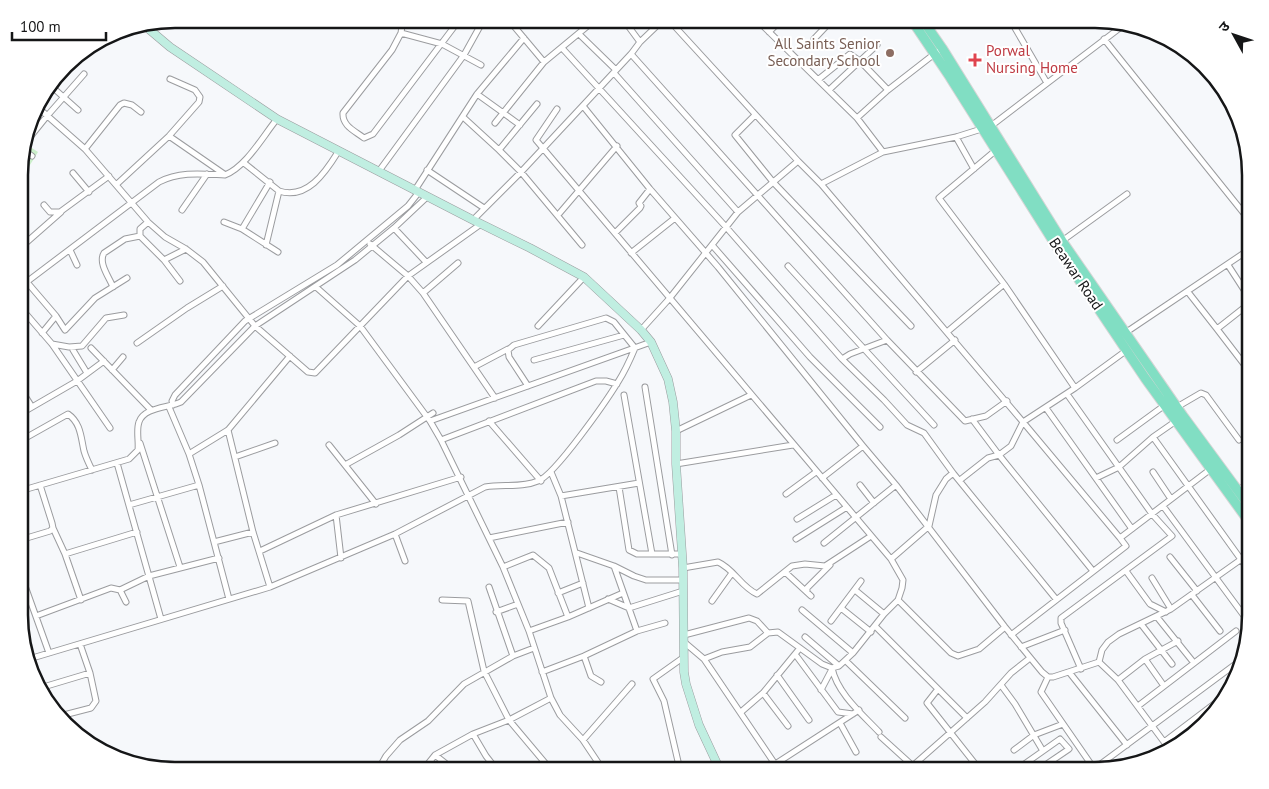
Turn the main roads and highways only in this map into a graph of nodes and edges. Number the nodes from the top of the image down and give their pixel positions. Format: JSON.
{"nodes":[{"id":1,"x":921,"y":27,"type":"edge"},
{"id":2,"x":923,"y":27,"type":"edge"},
{"id":3,"x":1130,"y":348,"type":"junction"},
{"id":4,"x":1180,"y":419,"type":"junction"},
{"id":5,"x":1241,"y":494,"type":"edge"},
{"id":6,"x":1241,"y":511,"type":"edge"}],
"edges":[{"from":1,"to":3,"type":"main road","name":"Beawar Road"},
{"from":2,"to":3,"type":"main road","name":"Beawar Road"},
{"from":3,"to":4,"type":"main road","name":"Beawar Road"},
{"from":4,"to":5,"type":"main road","name":"Beawar Road"},
{"from":4,"to":6,"type":"main road","name":"Beawar Road"}]}
